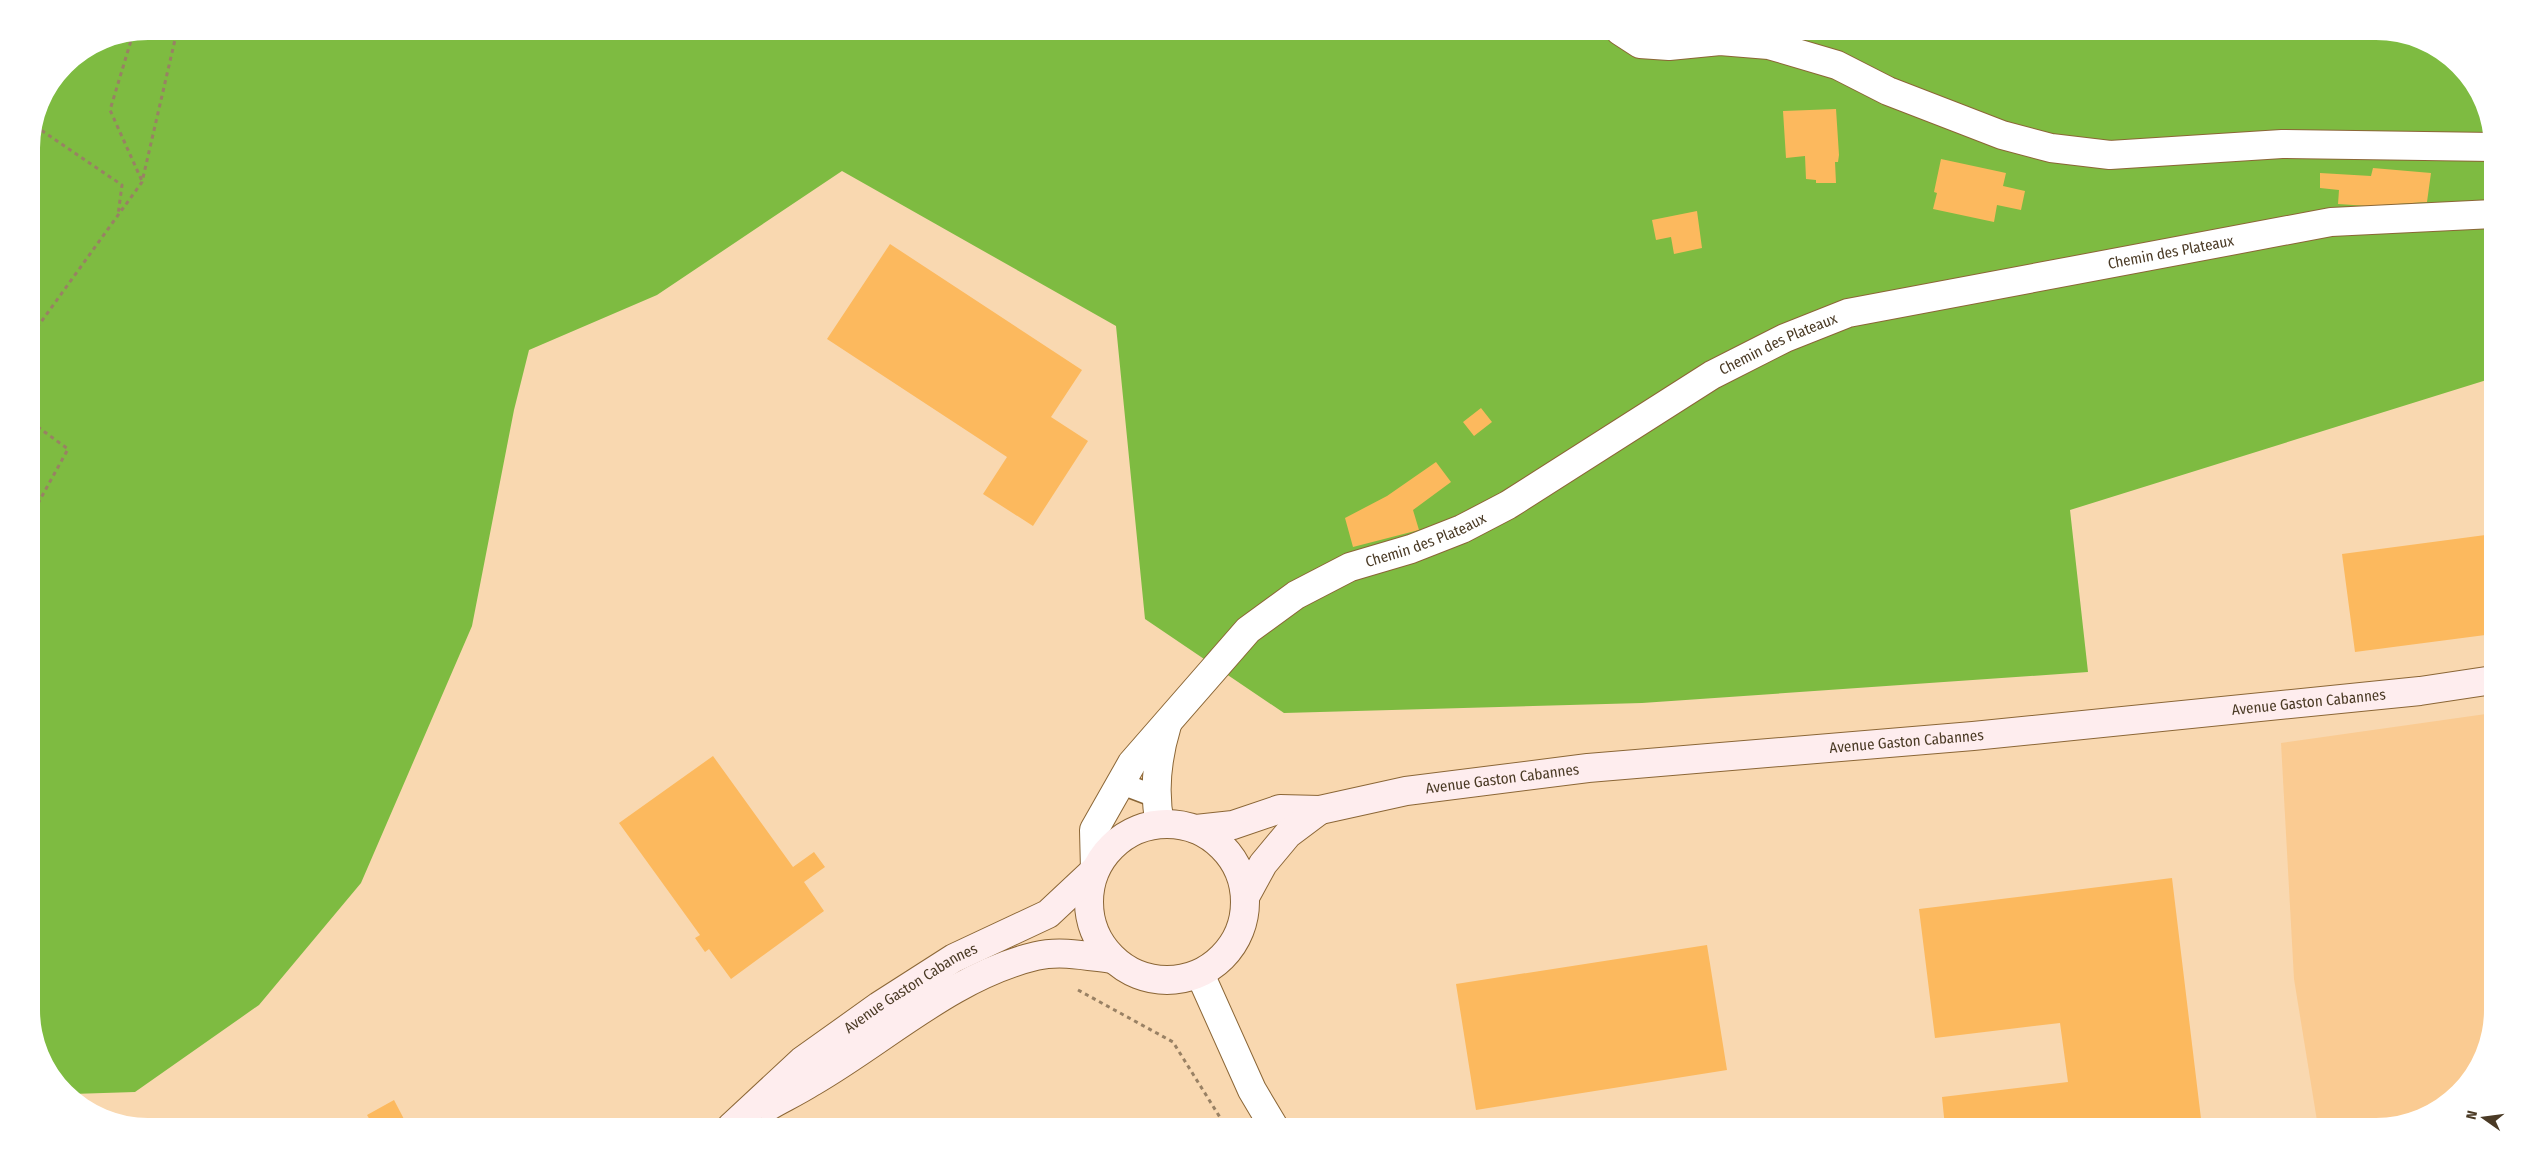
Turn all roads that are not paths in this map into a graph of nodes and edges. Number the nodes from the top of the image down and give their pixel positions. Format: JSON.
{"nodes":[{"id":1,"x":1634,"y":40,"type":"edge"},
{"id":2,"x":2484,"y":147,"type":"edge"},
{"id":3,"x":2484,"y":214,"type":"edge"},
{"id":4,"x":2484,"y":681,"type":"edge"},
{"id":5,"x":1167,"y":724,"type":"junction"},
{"id":6,"x":1120,"y":783,"type":"junction"},
{"id":7,"x":1320,"y":810,"type":"junction"},
{"id":8,"x":1158,"y":811,"type":"junction"},
{"id":9,"x":1196,"y":830,"type":"junction"},
{"id":10,"x":1095,"y":870,"type":"junction"},
{"id":11,"x":1245,"y":897,"type":"junction"},
{"id":12,"x":1112,"y":959,"type":"junction"},
{"id":13,"x":1200,"y":974,"type":"junction"},
{"id":14,"x":742,"y":1118,"type":"edge"},
{"id":15,"x":747,"y":1118,"type":"edge"},
{"id":16,"x":1269,"y":1118,"type":"edge"}],
"edges":[{"from":1,"to":2,"type":"street"},
{"from":3,"to":5,"type":"street","name":"Chemin des Plateaux"},
{"from":4,"to":7,"type":"main road","name":"Avenue Gaston Cabannes"},
{"from":5,"to":6,"type":"street","name":"Chemin des Plateaux"},
{"from":5,"to":8,"type":"street","name":"Chemin des Plateaux"},
{"from":6,"to":8,"type":"lane"},
{"from":6,"to":10,"type":"street","name":"Chemin des Plateaux"},
{"from":7,"to":9,"type":"main road","name":"Avenue Gaston Cabannes"},
{"from":7,"to":11,"type":"main road","name":"Avenue Gaston Cabannes"},
{"from":8,"to":9,"type":"main road"},
{"from":8,"to":10,"type":"main road"},
{"from":9,"to":11,"type":"main road"},
{"from":10,"to":12,"type":"main road"},
{"from":10,"to":14,"type":"main road","name":"Avenue Gaston Cabannes"},
{"from":11,"to":13,"type":"main road"},
{"from":12,"to":13,"type":"main road"},
{"from":12,"to":15,"type":"main road","name":"Avenue Gaston Cabannes"},
{"from":13,"to":16,"type":"street"}]}
